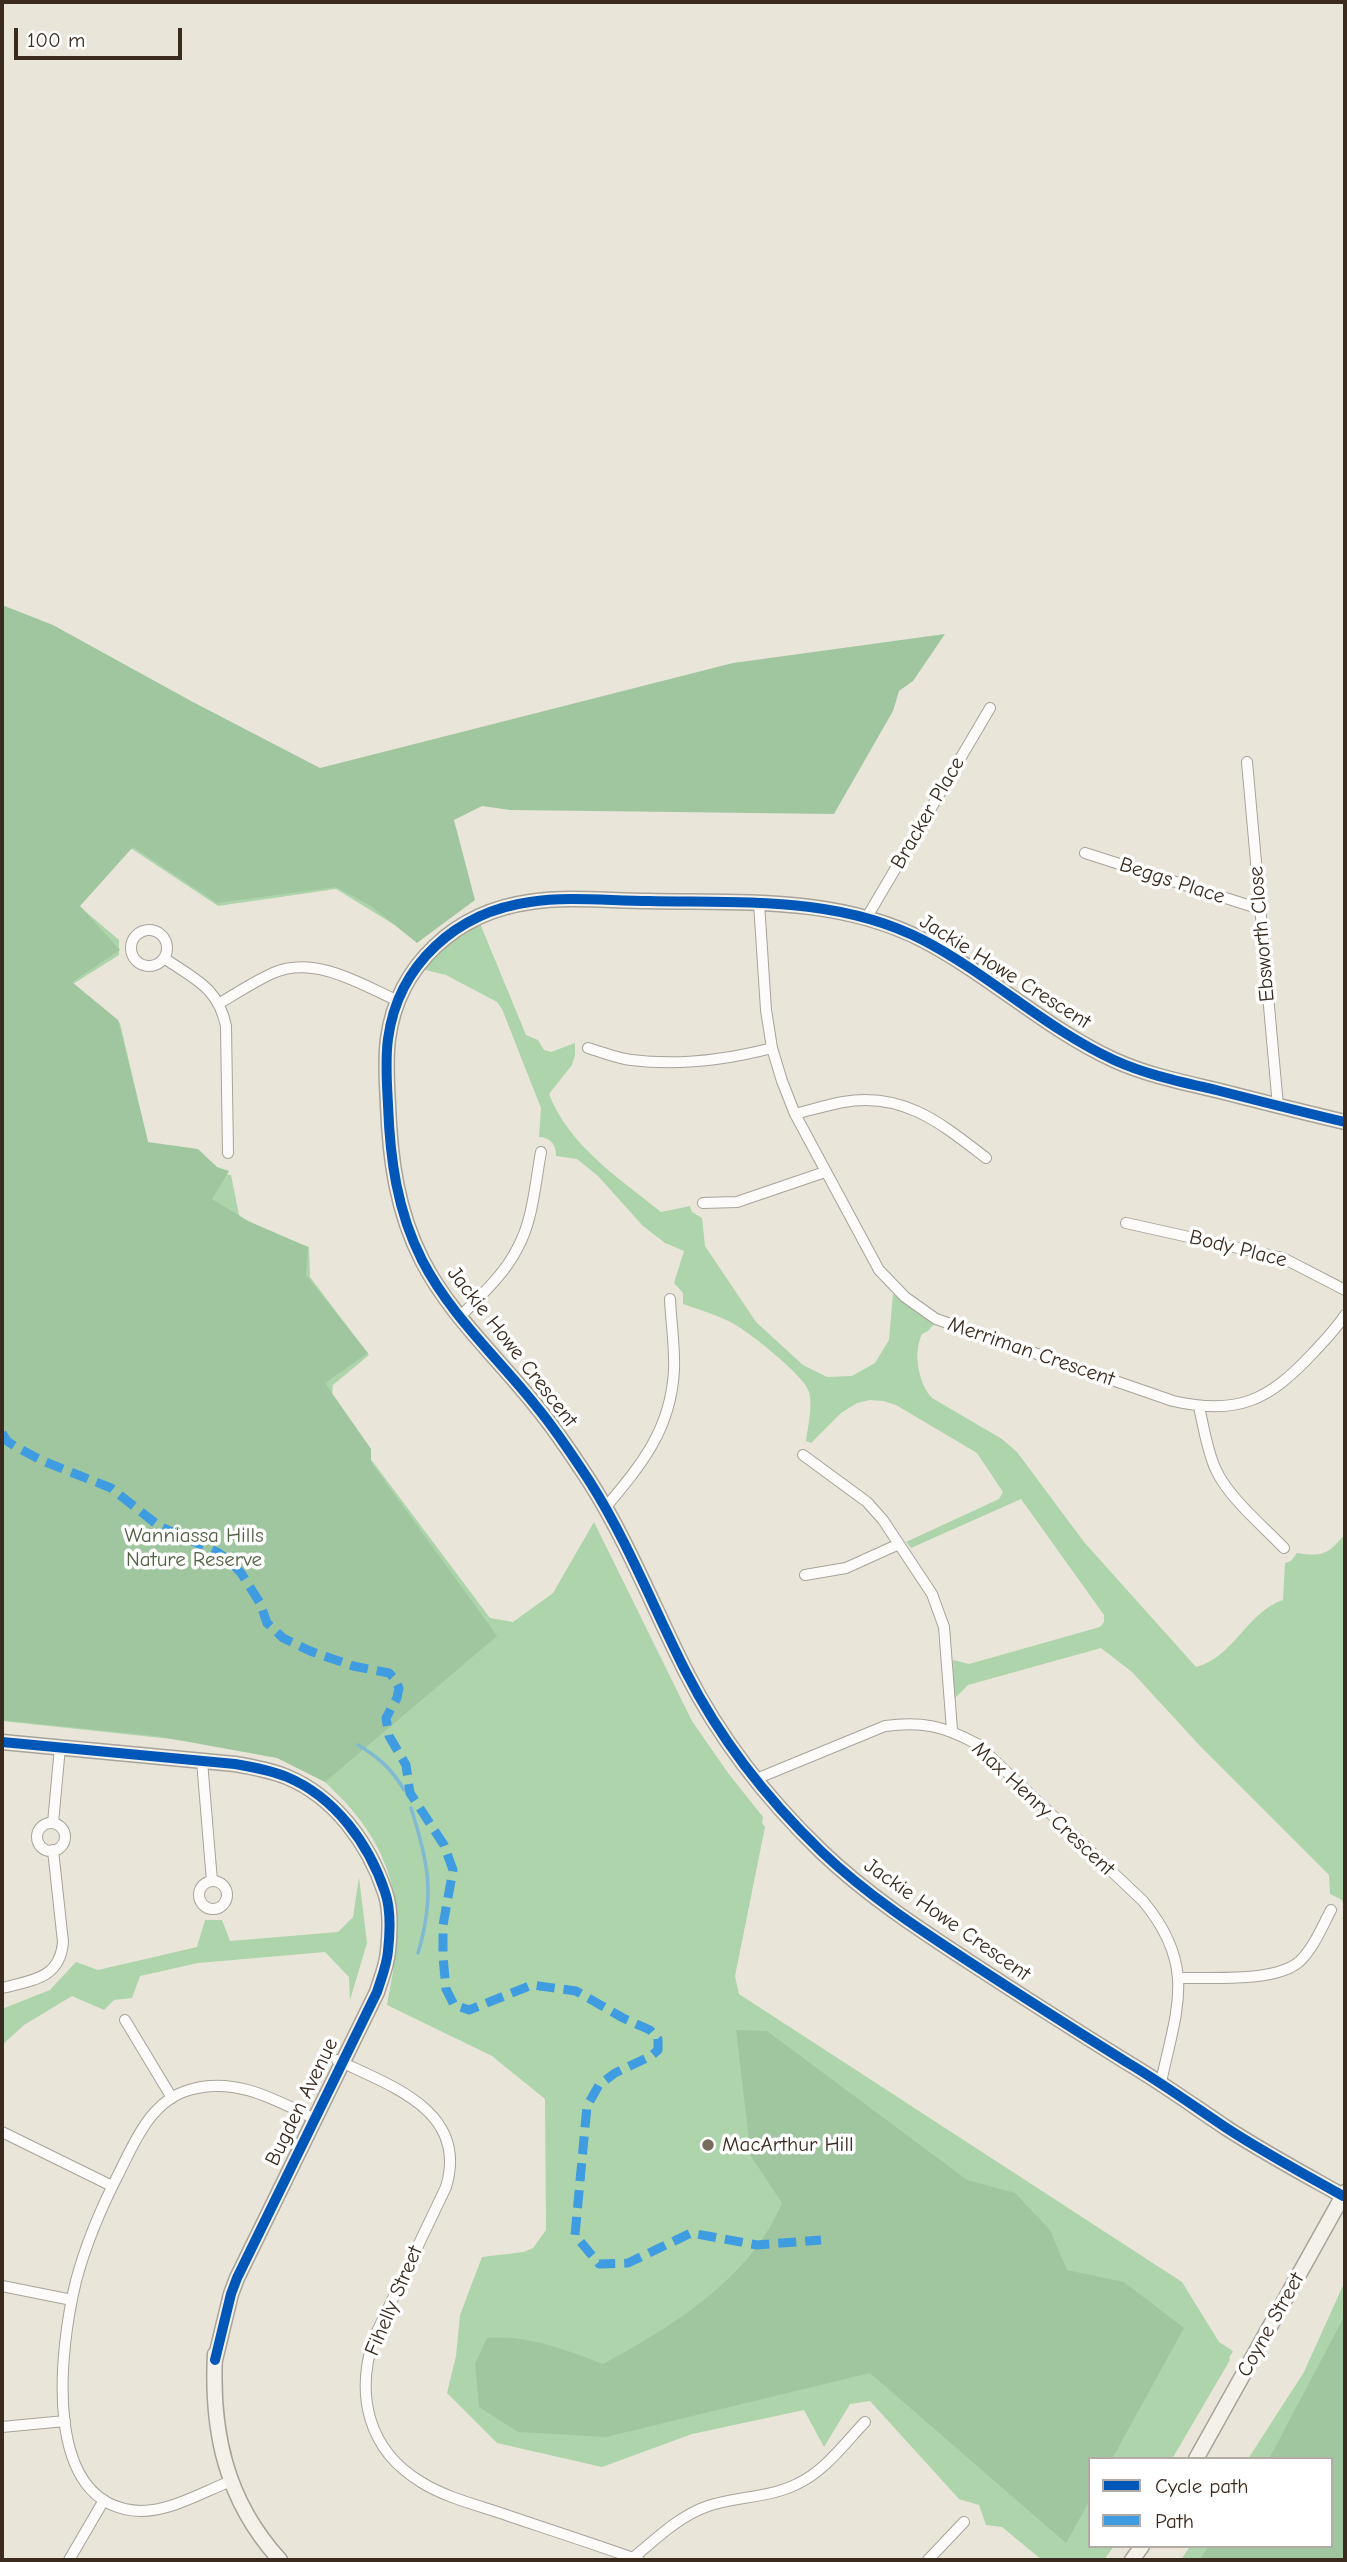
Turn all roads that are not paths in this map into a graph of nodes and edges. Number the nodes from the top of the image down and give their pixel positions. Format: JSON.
{"nodes":[{"id":1,"x":990,"y":708,"type":"dead end"},
{"id":2,"x":1247,"y":762,"type":"dead end"},
{"id":3,"x":1085,"y":853,"type":"dead end"},
{"id":4,"x":759,"y":903,"type":"junction"},
{"id":5,"x":1260,"y":909,"type":"junction"},
{"id":6,"x":867,"y":917,"type":"junction"},
{"id":7,"x":164,"y":958,"type":"dead end"},
{"id":8,"x":398,"y":1000,"type":"junction"},
{"id":9,"x":219,"y":1003,"type":"junction"},
{"id":10,"x":588,"y":1048,"type":"dead end"},
{"id":11,"x":772,"y":1048,"type":"junction"},
{"id":12,"x":1278,"y":1106,"type":"junction"},
{"id":13,"x":795,"y":1114,"type":"junction"},
{"id":14,"x":1345,"y":1122,"type":"edge"},
{"id":15,"x":228,"y":1153,"type":"dead end"},
{"id":16,"x":541,"y":1153,"type":"dead end"},
{"id":17,"x":986,"y":1158,"type":"dead end"},
{"id":18,"x":825,"y":1172,"type":"junction"},
{"id":19,"x":703,"y":1203,"type":"dead end"},
{"id":20,"x":1126,"y":1223,"type":"dead end"},
{"id":21,"x":1345,"y":1290,"type":"edge"},
{"id":22,"x":670,"y":1299,"type":"dead end"},
{"id":23,"x":1345,"y":1315,"type":"edge"},
{"id":24,"x":460,"y":1317,"type":"junction"},
{"id":25,"x":1199,"y":1407,"type":"junction"},
{"id":26,"x":803,"y":1455,"type":"dead end"},
{"id":27,"x":605,"y":1508,"type":"junction"},
{"id":28,"x":900,"y":1544,"type":"junction"},
{"id":29,"x":1284,"y":1548,"type":"dead end"},
{"id":30,"x":805,"y":1575,"type":"dead end"},
{"id":31,"x":952,"y":1730,"type":"junction"},
{"id":32,"x":2,"y":1742,"type":"edge"},
{"id":33,"x":60,"y":1747,"type":"junction"},
{"id":34,"x":202,"y":1761,"type":"junction"},
{"id":35,"x":756,"y":1779,"type":"junction"},
{"id":36,"x":52,"y":1823,"type":"junction"},
{"id":37,"x":53,"y":1850,"type":"junction"},
{"id":38,"x":212,"y":1881,"type":"dead end"},
{"id":39,"x":1331,"y":1910,"type":"dead end"},
{"id":40,"x":1178,"y":1978,"type":"junction"},
{"id":41,"x":2,"y":1988,"type":"edge"},
{"id":42,"x":125,"y":2020,"type":"dead end"},
{"id":43,"x":340,"y":2062,"type":"junction"},
{"id":44,"x":1161,"y":2082,"type":"junction"},
{"id":45,"x":173,"y":2098,"type":"junction"},
{"id":46,"x":312,"y":2118,"type":"junction"},
{"id":47,"x":2,"y":2132,"type":"edge"},
{"id":48,"x":112,"y":2186,"type":"junction"},
{"id":49,"x":1344,"y":2194,"type":"edge"},
{"id":50,"x":2,"y":2286,"type":"edge"},
{"id":51,"x":72,"y":2300,"type":"junction"},
{"id":52,"x":65,"y":2421,"type":"junction"},
{"id":53,"x":865,"y":2422,"type":"dead end"},
{"id":54,"x":2,"y":2427,"type":"edge"},
{"id":55,"x":1197,"y":2457,"type":"edge"},
{"id":56,"x":231,"y":2481,"type":"junction"},
{"id":57,"x":104,"y":2500,"type":"junction"},
{"id":58,"x":964,"y":2522,"type":"dead end"},
{"id":59,"x":636,"y":2559,"type":"edge"},
{"id":60,"x":69,"y":2560,"type":"edge"},
{"id":61,"x":279,"y":2560,"type":"edge"},
{"id":62,"x":928,"y":2560,"type":"edge"}],
"edges":[{"from":1,"to":6,"type":"street","name":"Bracker Place"},
{"from":2,"to":5,"type":"street","name":"Ebsworth Close"},
{"from":3,"to":5,"type":"street","name":"Beggs Place"},
{"from":4,"to":6,"type":"street","name":"Jackie Howe Crescent"},
{"from":4,"to":8,"type":"street","name":"Jackie Howe Crescent"},
{"from":4,"to":11,"type":"street","name":"Merriman Crescent"},
{"from":5,"to":12,"type":"street","name":"Ebsworth Close"},
{"from":6,"to":12,"type":"street","name":"Jackie Howe Crescent"},
{"from":7,"to":9,"type":"street"},
{"from":8,"to":9,"type":"street"},
{"from":8,"to":24,"type":"street","name":"Jackie Howe Crescent"},
{"from":9,"to":15,"type":"street"},
{"from":10,"to":11,"type":"street"},
{"from":11,"to":13,"type":"street","name":"Merriman Crescent"},
{"from":12,"to":14,"type":"street","name":"Jackie Howe Crescent"},
{"from":13,"to":17,"type":"street"},
{"from":13,"to":18,"type":"street","name":"Merriman Crescent"},
{"from":16,"to":24,"type":"street"},
{"from":18,"to":19,"type":"street"},
{"from":18,"to":25,"type":"street","name":"Merriman Crescent"},
{"from":20,"to":21,"type":"street","name":"Body Place"},
{"from":22,"to":27,"type":"street"},
{"from":23,"to":25,"type":"street","name":"Merriman Crescent"},
{"from":24,"to":27,"type":"street","name":"Jackie Howe Crescent"},
{"from":25,"to":29,"type":"street"},
{"from":26,"to":28,"type":"street"},
{"from":27,"to":35,"type":"street","name":"Jackie Howe Crescent"},
{"from":28,"to":30,"type":"street"},
{"from":28,"to":31,"type":"street"},
{"from":31,"to":35,"type":"street","name":"Max Henry Crescent"},
{"from":31,"to":40,"type":"street","name":"Max Henry Crescent"},
{"from":32,"to":33,"type":"street","name":"Bugden Avenue"},
{"from":33,"to":34,"type":"street","name":"Bugden Avenue"},
{"from":33,"to":36,"type":"street"},
{"from":34,"to":38,"type":"street"},
{"from":34,"to":43,"type":"street","name":"Bugden Avenue"},
{"from":35,"to":44,"type":"street","name":"Jackie Howe Crescent"},
{"from":36,"to":37,"type":"street"},
{"from":36,"to":37,"type":"street"},
{"from":37,"to":41,"type":"street"},
{"from":39,"to":40,"type":"street"},
{"from":40,"to":44,"type":"street","name":"Max Henry Crescent"},
{"from":42,"to":45,"type":"street"},
{"from":43,"to":46,"type":"street","name":"Bugden Avenue"},
{"from":43,"to":59,"type":"street","name":"Fihelly Street"},
{"from":44,"to":49,"type":"street","name":"Jackie Howe Crescent"},
{"from":45,"to":46,"type":"street"},
{"from":45,"to":48,"type":"street"},
{"from":46,"to":56,"type":"street","name":"Bugden Avenue"},
{"from":47,"to":48,"type":"street"},
{"from":48,"to":51,"type":"street"},
{"from":49,"to":55,"type":"street","name":"Coyne Street"},
{"from":50,"to":51,"type":"street"},
{"from":51,"to":52,"type":"street"},
{"from":52,"to":54,"type":"street"},
{"from":52,"to":57,"type":"street"},
{"from":53,"to":59,"type":"street"},
{"from":56,"to":57,"type":"street"},
{"from":56,"to":61,"type":"street","name":"Bugden Avenue"},
{"from":57,"to":60,"type":"street"},
{"from":58,"to":62,"type":"street"}]}
